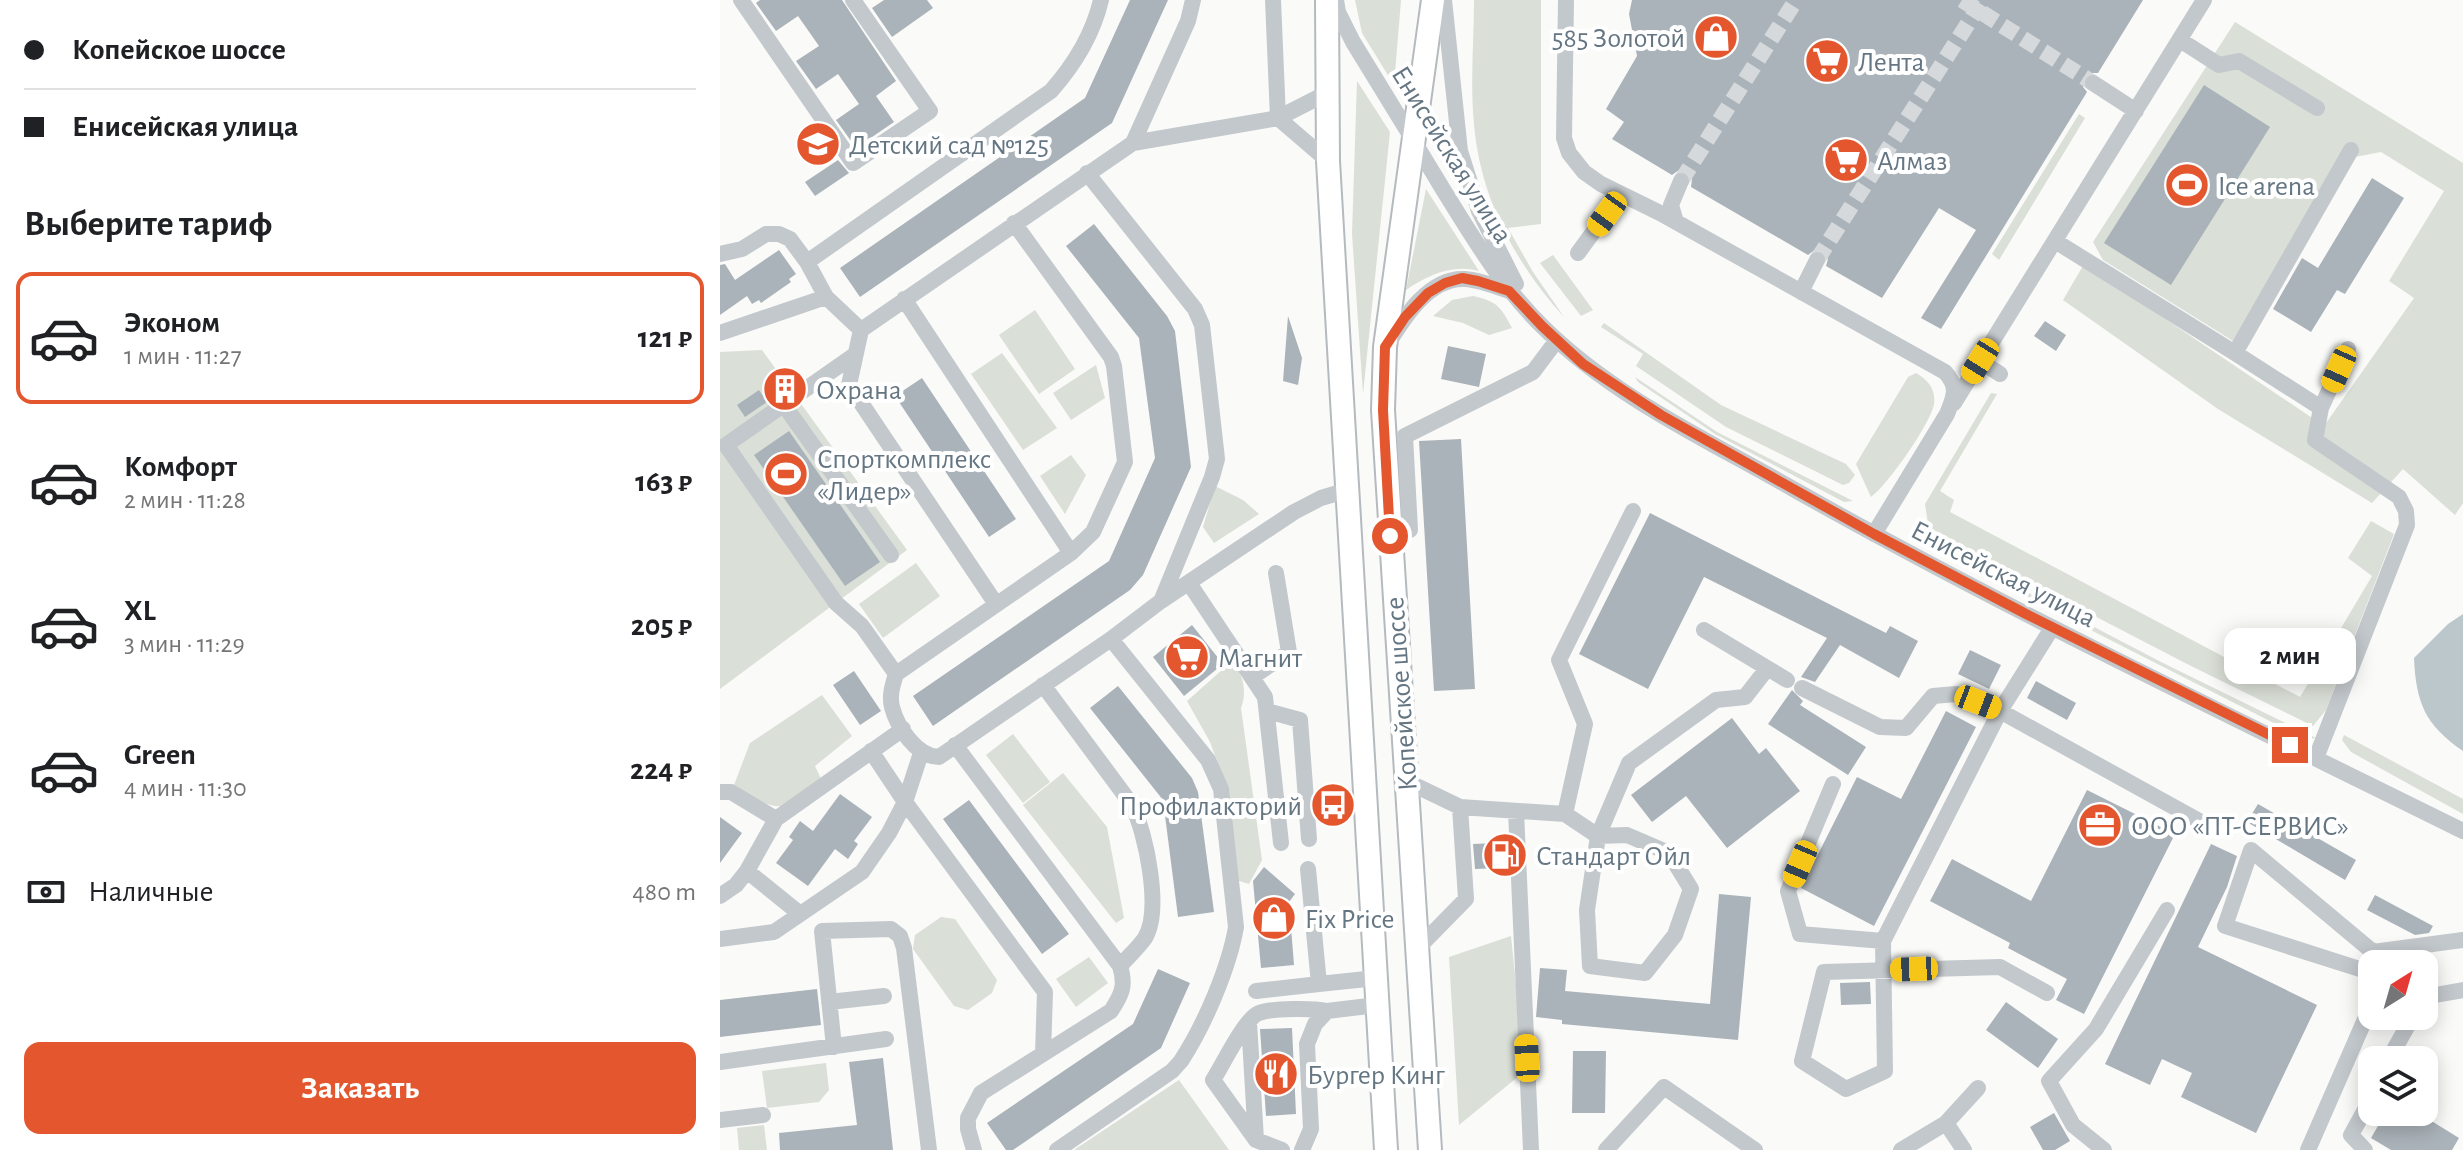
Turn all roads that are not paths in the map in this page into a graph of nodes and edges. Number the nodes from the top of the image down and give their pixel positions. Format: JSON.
{"nodes":[{"id":1,"x":741,"y":0,"type":"edge"},
{"id":2,"x":853,"y":0,"type":"edge"},
{"id":3,"x":1101,"y":0,"type":"edge"},
{"id":4,"x":1193,"y":0,"type":"edge"},
{"id":5,"x":1273,"y":0,"type":"edge"},
{"id":6,"x":1327,"y":0,"type":"edge"},
{"id":7,"x":1336,"y":0,"type":"edge"},
{"id":8,"x":1433,"y":0,"type":"edge"},
{"id":9,"x":1444,"y":0,"type":"edge"},
{"id":10,"x":1566,"y":0,"type":"edge"},
{"id":11,"x":2204,"y":0,"type":"edge"},
{"id":12,"x":2180,"y":40,"type":"junction"},
{"id":13,"x":2093,"y":83,"type":"tunnel mouth"},
{"id":14,"x":1327,"y":93,"type":"junction"},
{"id":15,"x":2317,"y":108,"type":"dead end"},
{"id":16,"x":2136,"y":111,"type":"junction"},
{"id":17,"x":1278,"y":118,"type":"junction"},
{"id":18,"x":1413,"y":140,"type":"junction"},
{"id":19,"x":1133,"y":143,"type":"junction"},
{"id":20,"x":2351,"y":150,"type":"dead end"},
{"id":21,"x":1328,"y":161,"type":"junction"},
{"id":22,"x":1087,"y":173,"type":"junction"},
{"id":23,"x":1681,"y":181,"type":"tunnel mouth"},
{"id":24,"x":1621,"y":194,"type":"junction"},
{"id":25,"x":1676,"y":222,"type":"junction"},
{"id":26,"x":1014,"y":223,"type":"junction"},
{"id":27,"x":2055,"y":241,"type":"junction"},
{"id":28,"x":1578,"y":253,"type":"dead end"},
{"id":29,"x":720,"y":254,"type":"edge"},
{"id":30,"x":1817,"y":260,"type":"tunnel mouth"},
{"id":31,"x":807,"y":262,"type":"junction"},
{"id":32,"x":1509,"y":291,"type":"junction"},
{"id":33,"x":1801,"y":292,"type":"junction"},
{"id":34,"x":826,"y":297,"type":"junction"},
{"id":35,"x":904,"y":299,"type":"junction"},
{"id":36,"x":1542,"y":326,"type":"junction"},
{"id":37,"x":861,"y":330,"type":"junction"},
{"id":38,"x":720,"y":333,"type":"edge"},
{"id":39,"x":1557,"y":340,"type":"junction"},
{"id":40,"x":1385,"y":347,"type":"junction"},
{"id":41,"x":2348,"y":349,"type":"dead end"},
{"id":42,"x":2235,"y":353,"type":"junction"},
{"id":43,"x":853,"y":356,"type":"junction"},
{"id":44,"x":1980,"y":361,"type":"junction"},
{"id":45,"x":2000,"y":374,"type":"dead end"},
{"id":46,"x":784,"y":405,"type":"junction"},
{"id":47,"x":2321,"y":408,"type":"junction"},
{"id":48,"x":1947,"y":414,"type":"junction"},
{"id":49,"x":1348,"y":490,"type":"junction"},
{"id":50,"x":1633,"y":511,"type":"dead end"},
{"id":51,"x":1410,"y":530,"type":"dead end"},
{"id":52,"x":1874,"y":534,"type":"junction"},
{"id":53,"x":1071,"y":553,"type":"junction"},
{"id":54,"x":891,"y":555,"type":"dead end"},
{"id":55,"x":1276,"y":573,"type":"dead end"},
{"id":56,"x":1189,"y":583,"type":"junction"},
{"id":57,"x":1161,"y":601,"type":"junction"},
{"id":58,"x":996,"y":604,"type":"junction"},
{"id":59,"x":2052,"y":628,"type":"junction"},
{"id":60,"x":1704,"y":630,"type":"dead end"},
{"id":61,"x":1111,"y":639,"type":"junction"},
{"id":62,"x":1766,"y":670,"type":"junction"},
{"id":63,"x":896,"y":674,"type":"junction"},
{"id":64,"x":1252,"y":677,"type":"junction"},
{"id":65,"x":1043,"y":685,"type":"junction"},
{"id":66,"x":1267,"y":711,"type":"junction"},
{"id":67,"x":2000,"y":711,"type":"junction"},
{"id":68,"x":903,"y":729,"type":"junction"},
{"id":69,"x":955,"y":745,"type":"junction"},
{"id":70,"x":871,"y":751,"type":"junction"},
{"id":71,"x":921,"y":753,"type":"junction"},
{"id":72,"x":2316,"y":758,"type":"junction"},
{"id":73,"x":1406,"y":781,"type":"junction"},
{"id":74,"x":1833,"y":784,"type":"dead end"},
{"id":75,"x":720,"y":792,"type":"edge"},
{"id":76,"x":905,"y":802,"type":"junction"},
{"id":77,"x":1460,"y":807,"type":"junction"},
{"id":78,"x":1516,"y":811,"type":"junction"},
{"id":79,"x":1565,"y":814,"type":"junction"},
{"id":80,"x":776,"y":819,"type":"junction"},
{"id":81,"x":2201,"y":822,"type":"dead end"},
{"id":82,"x":2463,"y":831,"type":"edge"},
{"id":83,"x":1598,"y":836,"type":"junction"},
{"id":84,"x":1309,"y":839,"type":"dead end"},
{"id":85,"x":1281,"y":843,"type":"dead end"},
{"id":86,"x":1308,"y":869,"type":"dead end"},
{"id":87,"x":747,"y":871,"type":"junction"},
{"id":88,"x":720,"y":896,"type":"edge"},
{"id":89,"x":2167,"y":910,"type":"dead end"},
{"id":90,"x":799,"y":913,"type":"junction"},
{"id":91,"x":720,"y":939,"type":"edge"},
{"id":92,"x":2463,"y":940,"type":"edge"},
{"id":93,"x":1883,"y":941,"type":"junction"},
{"id":94,"x":1417,"y":949,"type":"junction"},
{"id":95,"x":2371,"y":950,"type":"edge"},
{"id":96,"x":2388,"y":950,"type":"edge"},
{"id":97,"x":1120,"y":966,"type":"junction"},
{"id":98,"x":2358,"y":968,"type":"edge"},
{"id":99,"x":1886,"y":970,"type":"junction"},
{"id":100,"x":1376,"y":978,"type":"junction"},
{"id":101,"x":1319,"y":984,"type":"junction"},
{"id":102,"x":2463,"y":990,"type":"edge"},
{"id":103,"x":1256,"y":991,"type":"dead end"},
{"id":104,"x":2047,"y":993,"type":"dead end"},
{"id":105,"x":2438,"y":994,"type":"edge"},
{"id":106,"x":884,"y":996,"type":"dead end"},
{"id":107,"x":829,"y":1002,"type":"junction"},
{"id":108,"x":1377,"y":1005,"type":"junction"},
{"id":109,"x":1327,"y":1011,"type":"junction"},
{"id":110,"x":1249,"y":1022,"type":"junction"},
{"id":111,"x":2360,"y":1030,"type":"edge"},
{"id":112,"x":886,"y":1039,"type":"dead end"},
{"id":113,"x":834,"y":1047,"type":"junction"},
{"id":114,"x":1043,"y":1054,"type":"junction"},
{"id":115,"x":720,"y":1062,"type":"edge"},
{"id":116,"x":1978,"y":1088,"type":"dead end"},
{"id":117,"x":763,"y":1115,"type":"dead end"},
{"id":118,"x":720,"y":1120,"type":"edge"},
{"id":119,"x":2358,"y":1122,"type":"edge"},
{"id":120,"x":1946,"y":1123,"type":"junction"},
{"id":121,"x":1256,"y":1140,"type":"junction"},
{"id":122,"x":929,"y":1150,"type":"edge"},
{"id":123,"x":974,"y":1150,"type":"edge"},
{"id":124,"x":1057,"y":1150,"type":"edge"},
{"id":125,"x":1282,"y":1150,"type":"edge"},
{"id":126,"x":1302,"y":1150,"type":"edge"},
{"id":127,"x":1386,"y":1150,"type":"edge"},
{"id":128,"x":1430,"y":1150,"type":"edge"},
{"id":129,"x":1531,"y":1150,"type":"edge"},
{"id":130,"x":1606,"y":1150,"type":"edge"},
{"id":131,"x":1755,"y":1150,"type":"edge"},
{"id":132,"x":1901,"y":1150,"type":"edge"},
{"id":133,"x":1964,"y":1150,"type":"edge"},
{"id":134,"x":2104,"y":1150,"type":"edge"},
{"id":135,"x":2308,"y":1150,"type":"edge"},
{"id":136,"x":2365,"y":1150,"type":"edge"}],
"edges":[{"from":1,"to":2,"type":"street"},
{"from":3,"to":31,"type":"street"},
{"from":4,"to":19,"type":"street"},
{"from":5,"to":17,"type":"street"},
{"from":6,"to":14,"type":"main road","name":"Копейское шоссе"},
{"from":7,"to":18,"type":"street","name":"Енисейская улица"},
{"from":8,"to":18,"type":"main road","name":"Копейское шоссе"},
{"from":9,"to":36,"type":"street","name":"Енисейская улица"},
{"from":10,"to":24,"type":"street"},
{"from":11,"to":12,"type":"street"},
{"from":12,"to":15,"type":"street"},
{"from":12,"to":16,"type":"street"},
{"from":13,"to":16,"type":"street"},
{"from":14,"to":17,"type":"street"},
{"from":14,"to":21,"type":"main road","name":"Копейское шоссе"},
{"from":16,"to":27,"type":"street"},
{"from":17,"to":19,"type":"street"},
{"from":17,"to":21,"type":"street"},
{"from":18,"to":32,"type":"street","name":"Енисейская улица"},
{"from":18,"to":40,"type":"main road","name":"Копейское шоссе"},
{"from":19,"to":22,"type":"street"},
{"from":20,"to":42,"type":"street"},
{"from":21,"to":49,"type":"main road","name":"Копейское шоссе"},
{"from":22,"to":26,"type":"street"},
{"from":22,"to":57,"type":"street"},
{"from":23,"to":25,"type":"street"},
{"from":24,"to":25,"type":"street"},
{"from":24,"to":28,"type":"street"},
{"from":25,"to":33,"type":"street"},
{"from":26,"to":35,"type":"street"},
{"from":26,"to":53,"type":"street"},
{"from":27,"to":42,"type":"street"},
{"from":27,"to":44,"type":"street"},
{"from":29,"to":31,"type":"street"},
{"from":30,"to":33,"type":"street"},
{"from":31,"to":34,"type":"street"},
{"from":32,"to":36,"type":"street","name":"Енисейская улица"},
{"from":32,"to":40,"type":"street"},
{"from":33,"to":48,"type":"street"},
{"from":34,"to":37,"type":"street"},
{"from":34,"to":38,"type":"street"},
{"from":35,"to":37,"type":"street"},
{"from":35,"to":53,"type":"street"},
{"from":36,"to":39,"type":"street","name":"Енисейская улица"},
{"from":37,"to":43,"type":"street"},
{"from":39,"to":51,"type":"street"},
{"from":39,"to":52,"type":"street","name":"Енисейская улица"},
{"from":40,"to":73,"type":"main road","name":"Копейское шоссе"},
{"from":41,"to":47,"type":"street"},
{"from":42,"to":47,"type":"street"},
{"from":43,"to":46,"type":"street"},
{"from":43,"to":58,"type":"street"},
{"from":44,"to":45,"type":"street"},
{"from":44,"to":48,"type":"street"},
{"from":46,"to":54,"type":"street"},
{"from":46,"to":63,"type":"street"},
{"from":47,"to":72,"type":"street"},
{"from":48,"to":52,"type":"street"},
{"from":49,"to":56,"type":"street"},
{"from":49,"to":100,"type":"main road","name":"Копейское шоссе"},
{"from":50,"to":79,"type":"street"},
{"from":52,"to":59,"type":"street","name":"Енисейская улица"},
{"from":53,"to":58,"type":"street"},
{"from":55,"to":64,"type":"street"},
{"from":56,"to":57,"type":"street"},
{"from":56,"to":64,"type":"street"},
{"from":57,"to":61,"type":"street"},
{"from":58,"to":63,"type":"street"},
{"from":59,"to":67,"type":"street"},
{"from":59,"to":72,"type":"street","name":"Енисейская улица"},
{"from":60,"to":62,"type":"street"},
{"from":61,"to":65,"type":"street"},
{"from":61,"to":124,"type":"street"},
{"from":62,"to":67,"type":"street"},
{"from":62,"to":83,"type":"street"},
{"from":63,"to":68,"type":"street"},
{"from":64,"to":66,"type":"street"},
{"from":65,"to":69,"type":"street"},
{"from":65,"to":97,"type":"street"},
{"from":66,"to":84,"type":"street"},
{"from":66,"to":85,"type":"street"},
{"from":67,"to":81,"type":"street"},
{"from":67,"to":93,"type":"street"},
{"from":68,"to":70,"type":"street"},
{"from":68,"to":71,"type":"street"},
{"from":69,"to":71,"type":"street"},
{"from":69,"to":97,"type":"street"},
{"from":70,"to":76,"type":"street"},
{"from":70,"to":80,"type":"street"},
{"from":71,"to":76,"type":"street"},
{"from":72,"to":82,"type":"street","name":"Енисейская улица"},
{"from":73,"to":77,"type":"street"},
{"from":73,"to":94,"type":"main road","name":"Копейское шоссе"},
{"from":74,"to":93,"type":"street"},
{"from":75,"to":80,"type":"street"},
{"from":76,"to":90,"type":"street"},
{"from":76,"to":114,"type":"street"},
{"from":77,"to":78,"type":"street"},
{"from":77,"to":94,"type":"street"},
{"from":78,"to":79,"type":"street"},
{"from":78,"to":129,"type":"street"},
{"from":79,"to":83,"type":"street"},
{"from":80,"to":87,"type":"street"},
{"from":83,"to":83,"type":"street"},
{"from":86,"to":101,"type":"street"},
{"from":87,"to":88,"type":"street"},
{"from":87,"to":90,"type":"street"},
{"from":89,"to":134,"type":"street"},
{"from":90,"to":91,"type":"street"},
{"from":92,"to":96,"type":"street"},
{"from":93,"to":99,"type":"street"},
{"from":94,"to":128,"type":"main road","name":"Копейское шоссе"},
{"from":95,"to":98,"type":"street"},
{"from":97,"to":114,"type":"street"},
{"from":99,"to":99,"type":"street"},
{"from":99,"to":104,"type":"street"},
{"from":100,"to":101,"type":"street"},
{"from":100,"to":108,"type":"main road","name":"Копейское шоссе"},
{"from":101,"to":103,"type":"street"},
{"from":102,"to":105,"type":"street"},
{"from":106,"to":107,"type":"street"},
{"from":107,"to":113,"type":"street"},
{"from":107,"to":122,"type":"street"},
{"from":108,"to":109,"type":"street"},
{"from":108,"to":127,"type":"main road","name":"Копейское шоссе"},
{"from":109,"to":110,"type":"street"},
{"from":109,"to":126,"type":"street"},
{"from":110,"to":121,"type":"street"},
{"from":110,"to":121,"type":"street"},
{"from":111,"to":135,"type":"street"},
{"from":112,"to":113,"type":"street"},
{"from":113,"to":115,"type":"street"},
{"from":114,"to":123,"type":"street"},
{"from":116,"to":120,"type":"street"},
{"from":117,"to":118,"type":"street"},
{"from":119,"to":136,"type":"street"},
{"from":120,"to":132,"type":"street"},
{"from":120,"to":133,"type":"street"},
{"from":121,"to":125,"type":"street"},
{"from":130,"to":131,"type":"street"}]}
